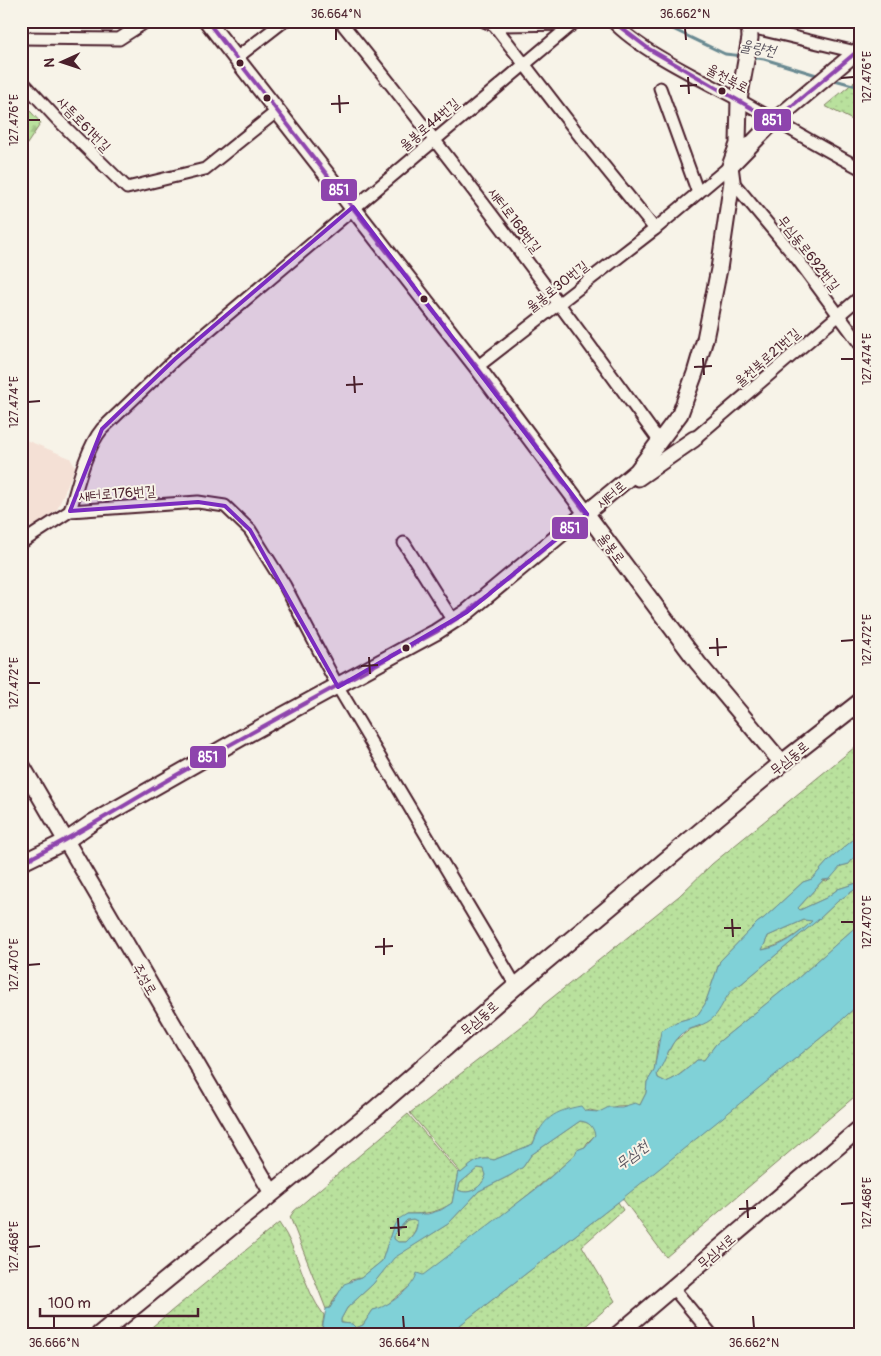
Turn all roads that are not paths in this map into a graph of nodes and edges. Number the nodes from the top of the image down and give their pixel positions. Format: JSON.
{"nodes":[{"id":1,"x":147,"y":21,"type":"edge"},
{"id":2,"x":207,"y":21,"type":"edge"},
{"id":3,"x":283,"y":21,"type":"edge"},
{"id":4,"x":340,"y":21,"type":"edge"},
{"id":5,"x":612,"y":21,"type":"edge"},
{"id":6,"x":726,"y":21,"type":"edge"},
{"id":7,"x":574,"y":22,"type":"edge"},
{"id":8,"x":489,"y":23,"type":"edge"},
{"id":9,"x":751,"y":26,"type":"edge"},
{"id":10,"x":21,"y":38,"type":"edge"},
{"id":11,"x":859,"y":51,"type":"edge"},
{"id":12,"x":235,"y":59,"type":"junction"},
{"id":13,"x":524,"y":64,"type":"junction"},
{"id":14,"x":21,"y":80,"type":"edge"},
{"id":15,"x":660,"y":88,"type":"dead end"},
{"id":16,"x":739,"y":100,"type":"junction"},
{"id":17,"x":276,"y":112,"type":"junction"},
{"id":18,"x":774,"y":121,"type":"junction"},
{"id":19,"x":435,"y":139,"type":"junction"},
{"id":20,"x":860,"y":168,"type":"edge"},
{"id":21,"x":731,"y":174,"type":"junction"},
{"id":22,"x":698,"y":193,"type":"junction"},
{"id":23,"x":353,"y":207,"type":"junction"},
{"id":24,"x":655,"y":229,"type":"junction"},
{"id":25,"x":860,"y":297,"type":"edge"},
{"id":26,"x":559,"y":302,"type":"junction"},
{"id":27,"x":838,"y":316,"type":"junction"},
{"id":28,"x":860,"y":344,"type":"edge"},
{"id":29,"x":477,"y":367,"type":"junction"},
{"id":30,"x":676,"y":419,"type":"junction"},
{"id":31,"x":694,"y":439,"type":"junction"},
{"id":32,"x":660,"y":442,"type":"junction"},
{"id":33,"x":601,"y":502,"type":"junction"},
{"id":34,"x":70,"y":511,"type":"junction"},
{"id":35,"x":587,"y":514,"type":"junction"},
{"id":36,"x":21,"y":543,"type":"edge"},
{"id":37,"x":404,"y":543,"type":"dead end"},
{"id":38,"x":453,"y":621,"type":"junction"},
{"id":39,"x":338,"y":686,"type":"junction"},
{"id":40,"x":860,"y":702,"type":"edge"},
{"id":41,"x":782,"y":763,"type":"junction"},
{"id":42,"x":21,"y":764,"type":"edge"},
{"id":43,"x":66,"y":841,"type":"junction"},
{"id":44,"x":21,"y":863,"type":"edge"},
{"id":45,"x":516,"y":986,"type":"junction"},
{"id":46,"x":859,"y":1132,"type":"edge"},
{"id":47,"x":272,"y":1193,"type":"junction"},
{"id":48,"x":673,"y":1288,"type":"junction"},
{"id":49,"x":99,"y":1335,"type":"edge"},
{"id":50,"x":617,"y":1335,"type":"edge"},
{"id":51,"x":712,"y":1335,"type":"edge"}],
"edges":[{"from":1,"to":10,"type":"street"},
{"from":2,"to":12,"type":"street","name":"율봉로"},
{"from":3,"to":12,"type":"street"},
{"from":4,"to":19,"type":"street","name":"새터로168번길"},
{"from":5,"to":16,"type":"street","name":"율천북로"},
{"from":6,"to":9,"type":"street"},
{"from":7,"to":8,"type":"street"},
{"from":7,"to":13,"type":"street","name":"율봉로44번길"},
{"from":8,"to":13,"type":"street"},
{"from":9,"to":11,"type":"street"},
{"from":9,"to":16,"type":"street","name":"새터로"},
{"from":11,"to":18,"type":"street"},
{"from":12,"to":17,"type":"street","name":"율봉로"},
{"from":13,"to":19,"type":"street","name":"율봉로44번길"},
{"from":13,"to":24,"type":"street"},
{"from":14,"to":17,"type":"street","name":"사뜸로61번길"},
{"from":15,"to":22,"type":"street"},
{"from":16,"to":18,"type":"street","name":"율천북로"},
{"from":16,"to":21,"type":"street","name":"새터로"},
{"from":17,"to":23,"type":"street","name":"율봉로"},
{"from":18,"to":20,"type":"street","name":"율천북로"},
{"from":18,"to":21,"type":"street"},
{"from":19,"to":23,"type":"street","name":"율봉로44번길"},
{"from":19,"to":26,"type":"street","name":"새터로168번길"},
{"from":21,"to":22,"type":"street","name":"율봉로30번길"},
{"from":21,"to":27,"type":"street","name":"무심동로692번길"},
{"from":21,"to":30,"type":"street","name":"새터로"},
{"from":22,"to":24,"type":"street","name":"율봉로30번길"},
{"from":23,"to":29,"type":"street","name":"율봉로"},
{"from":23,"to":34,"type":"street","name":"율봉로44번길"},
{"from":24,"to":26,"type":"street","name":"율봉로30번길"},
{"from":25,"to":27,"type":"street","name":"율천북로21번길"},
{"from":26,"to":29,"type":"street","name":"율봉로30번길"},
{"from":26,"to":32,"type":"street","name":"새터로168번길"},
{"from":27,"to":28,"type":"street","name":"무심동로692번길"},
{"from":27,"to":31,"type":"street","name":"율천북로21번길"},
{"from":29,"to":35,"type":"street","name":"율봉로"},
{"from":30,"to":31,"type":"street"},
{"from":30,"to":32,"type":"street","name":"새터로"},
{"from":31,"to":33,"type":"street"},
{"from":32,"to":33,"type":"street","name":"새터로"},
{"from":33,"to":35,"type":"street","name":"새터로"},
{"from":34,"to":36,"type":"street","name":"새터로176번길"},
{"from":34,"to":39,"type":"street","name":"새터로176번길"},
{"from":35,"to":38,"type":"street","name":"새터로"},
{"from":35,"to":41,"type":"street","name":"율봉로"},
{"from":37,"to":38,"type":"street"},
{"from":38,"to":39,"type":"street","name":"새터로"},
{"from":39,"to":43,"type":"street","name":"새터로"},
{"from":39,"to":45,"type":"street"},
{"from":40,"to":41,"type":"main road","name":"무심동로"},
{"from":41,"to":45,"type":"main road","name":"무심동로"},
{"from":42,"to":43,"type":"street","name":"주성로"},
{"from":43,"to":44,"type":"street","name":"새터로"},
{"from":43,"to":47,"type":"street","name":"주성로"},
{"from":45,"to":47,"type":"main road","name":"무심동로"},
{"from":46,"to":48,"type":"street","name":"무심서로"},
{"from":47,"to":49,"type":"main road","name":"무심동로"},
{"from":48,"to":50,"type":"street","name":"무심서로"},
{"from":48,"to":51,"type":"street"}]}
